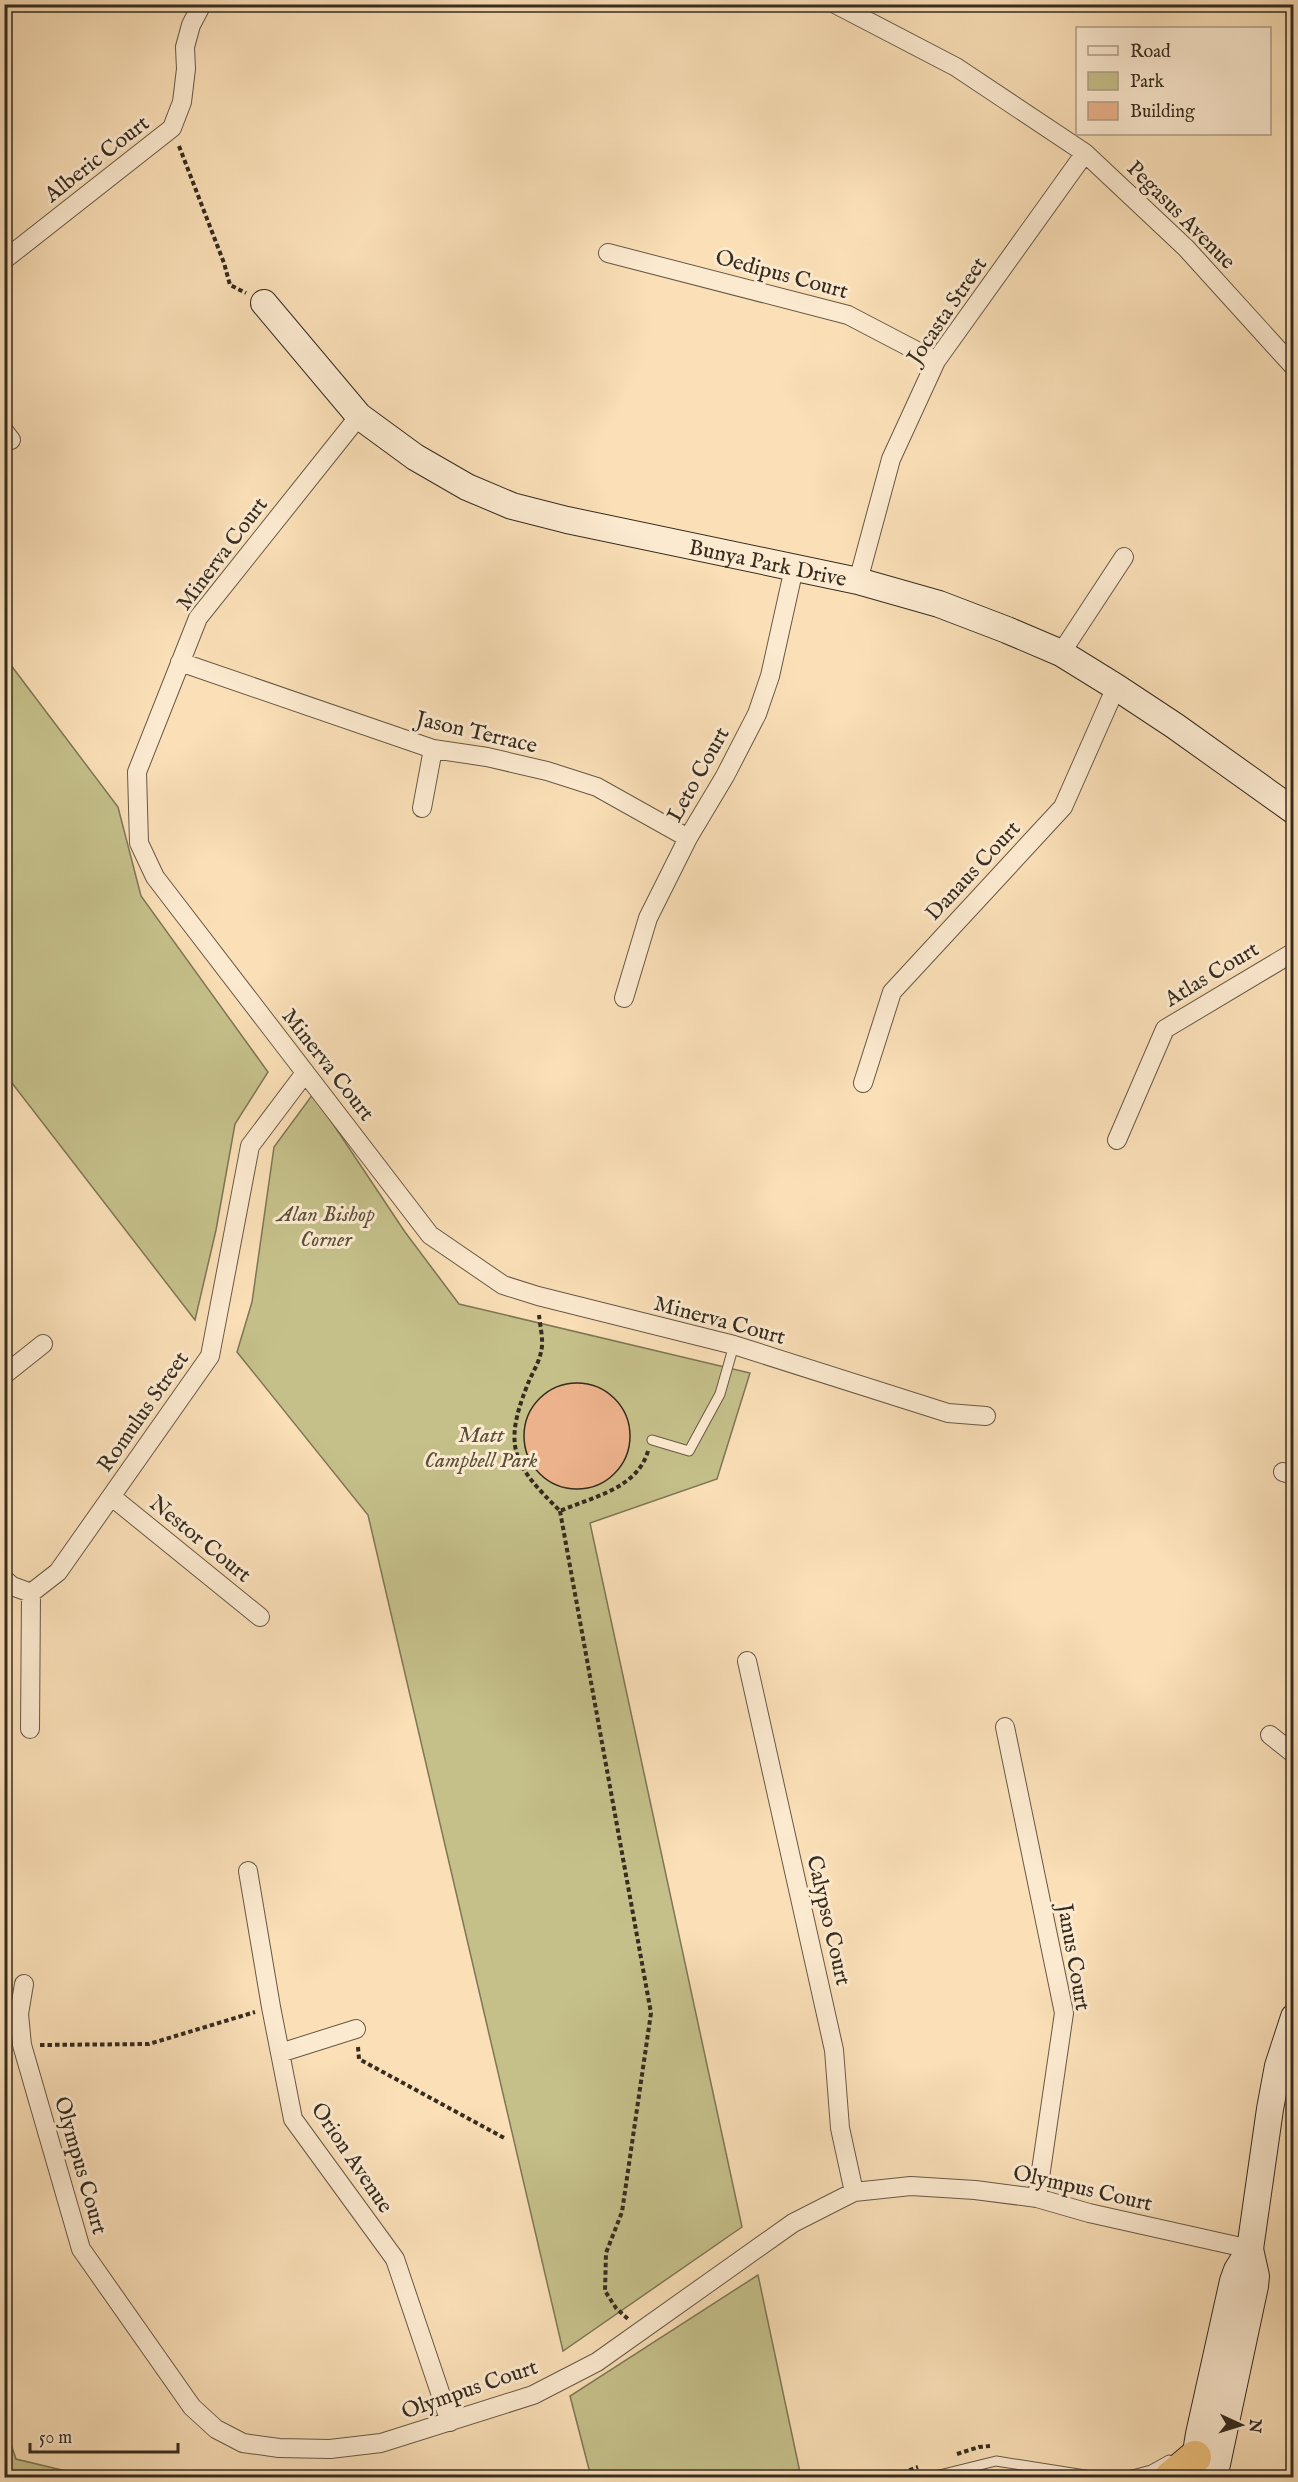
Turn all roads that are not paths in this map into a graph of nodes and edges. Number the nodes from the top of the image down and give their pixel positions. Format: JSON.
{"nodes":[{"id":1,"x":202,"y":4,"type":"edge"},
{"id":2,"x":835,"y":4,"type":"edge"},
{"id":3,"x":1085,"y":153,"type":"junction"},
{"id":4,"x":608,"y":253,"type":"dead end"},
{"id":5,"x":4,"y":260,"type":"edge"},
{"id":6,"x":264,"y":303,"type":"road end"},
{"id":7,"x":936,"y":362,"type":"junction"},
{"id":8,"x":1293,"y":367,"type":"edge"},
{"id":9,"x":359,"y":416,"type":"junction"},
{"id":10,"x":1124,"y":557,"type":"dead end"},
{"id":11,"x":794,"y":568,"type":"junction"},
{"id":12,"x":858,"y":580,"type":"junction"},
{"id":13,"x":1061,"y":653,"type":"junction"},
{"id":14,"x":180,"y":663,"type":"junction"},
{"id":15,"x":1116,"y":687,"type":"junction"},
{"id":16,"x":434,"y":749,"type":"junction"},
{"id":17,"x":422,"y":808,"type":"dead end"},
{"id":18,"x":1293,"y":811,"type":"edge"},
{"id":19,"x":688,"y":838,"type":"junction"},
{"id":20,"x":1293,"y":952,"type":"edge"},
{"id":21,"x":624,"y":998,"type":"dead end"},
{"id":22,"x":305,"y":1073,"type":"junction"},
{"id":23,"x":863,"y":1083,"type":"dead end"},
{"id":24,"x":1117,"y":1140,"type":"dead end"},
{"id":25,"x":43,"y":1344,"type":"dead end"},
{"id":26,"x":734,"y":1345,"type":"junction"},
{"id":27,"x":4,"y":1375,"type":"edge"},
{"id":28,"x":986,"y":1416,"type":"dead end"},
{"id":29,"x":652,"y":1440,"type":"road end"},
{"id":30,"x":112,"y":1497,"type":"junction"},
{"id":31,"x":4,"y":1579,"type":"edge"},
{"id":32,"x":31,"y":1593,"type":"junction"},
{"id":33,"x":260,"y":1617,"type":"dead end"},
{"id":34,"x":747,"y":1661,"type":"dead end"},
{"id":35,"x":1005,"y":1727,"type":"dead end"},
{"id":36,"x":30,"y":1729,"type":"dead end"},
{"id":37,"x":1270,"y":1735,"type":"dead end"},
{"id":38,"x":1293,"y":1754,"type":"edge"},
{"id":39,"x":248,"y":1871,"type":"dead end"},
{"id":40,"x":24,"y":1984,"type":"dead end"},
{"id":41,"x":1293,"y":2017,"type":"edge"},
{"id":42,"x":356,"y":2029,"type":"road end"},
{"id":43,"x":280,"y":2053,"type":"junction"},
{"id":44,"x":854,"y":2192,"type":"junction"},
{"id":45,"x":1037,"y":2198,"type":"junction"},
{"id":46,"x":1250,"y":2249,"type":"junction"},
{"id":47,"x":450,"y":2422,"type":"junction"},
{"id":48,"x":1190,"y":2460,"type":"edge"},
{"id":49,"x":1096,"y":2477,"type":"edge"},
{"id":50,"x":927,"y":2478,"type":"edge"},
{"id":51,"x":1104,"y":2478,"type":"edge"},
{"id":52,"x":1121,"y":2478,"type":"edge"}],
"edges":[{"from":1,"to":5,"type":"street","name":"Alberic Court"},
{"from":2,"to":3,"type":"street","name":"Pegasus Avenue"},
{"from":3,"to":7,"type":"street","name":"Jocasta Street"},
{"from":3,"to":8,"type":"street","name":"Pegasus Avenue"},
{"from":4,"to":7,"type":"street","name":"Oedipus Court"},
{"from":6,"to":9,"type":"street","name":"Bunya Park Drive"},
{"from":7,"to":12,"type":"street","name":"Jocasta Street"},
{"from":9,"to":11,"type":"street","name":"Bunya Park Drive"},
{"from":9,"to":14,"type":"street","name":"Minerva Court"},
{"from":10,"to":13,"type":"street"},
{"from":11,"to":12,"type":"street","name":"Bunya Park Drive"},
{"from":11,"to":19,"type":"street","name":"Leto Court"},
{"from":12,"to":13,"type":"street","name":"Bunya Park Drive"},
{"from":13,"to":15,"type":"street","name":"Bunya Park Drive"},
{"from":14,"to":16,"type":"street","name":"Jason Terrace"},
{"from":14,"to":22,"type":"street","name":"Minerva Court"},
{"from":15,"to":18,"type":"street","name":"Bunya Park Drive"},
{"from":15,"to":23,"type":"street","name":"Danaus Court"},
{"from":16,"to":17,"type":"street"},
{"from":16,"to":19,"type":"street","name":"Jason Terrace"},
{"from":19,"to":21,"type":"street","name":"Leto Court"},
{"from":20,"to":24,"type":"street","name":"Atlas Court"},
{"from":22,"to":26,"type":"street","name":"Minerva Court"},
{"from":22,"to":30,"type":"street","name":"Romulus Street"},
{"from":25,"to":27,"type":"street"},
{"from":26,"to":28,"type":"street","name":"Minerva Court"},
{"from":26,"to":29,"type":"lane"},
{"from":30,"to":32,"type":"street","name":"Romulus Street"},
{"from":30,"to":33,"type":"street","name":"Nestor Court"},
{"from":31,"to":32,"type":"street"},
{"from":32,"to":36,"type":"street"},
{"from":34,"to":44,"type":"street","name":"Calypso Court"},
{"from":35,"to":45,"type":"street","name":"Janus Court"},
{"from":37,"to":38,"type":"street"},
{"from":39,"to":43,"type":"street","name":"Orion Avenue"},
{"from":40,"to":47,"type":"street","name":"Olympus Court"},
{"from":41,"to":46,"type":"street"},
{"from":42,"to":43,"type":"street"},
{"from":43,"to":47,"type":"street","name":"Orion Avenue"},
{"from":44,"to":45,"type":"street","name":"Olympus Court"},
{"from":44,"to":47,"type":"street","name":"Olympus Court"},
{"from":45,"to":46,"type":"street","name":"Olympus Court"},
{"from":46,"to":48,"type":"street"},
{"from":46,"to":48,"type":"street"},
{"from":48,"to":52,"type":"lane"},
{"from":49,"to":50,"type":"lane"},
{"from":49,"to":51,"type":"lane"}]}
